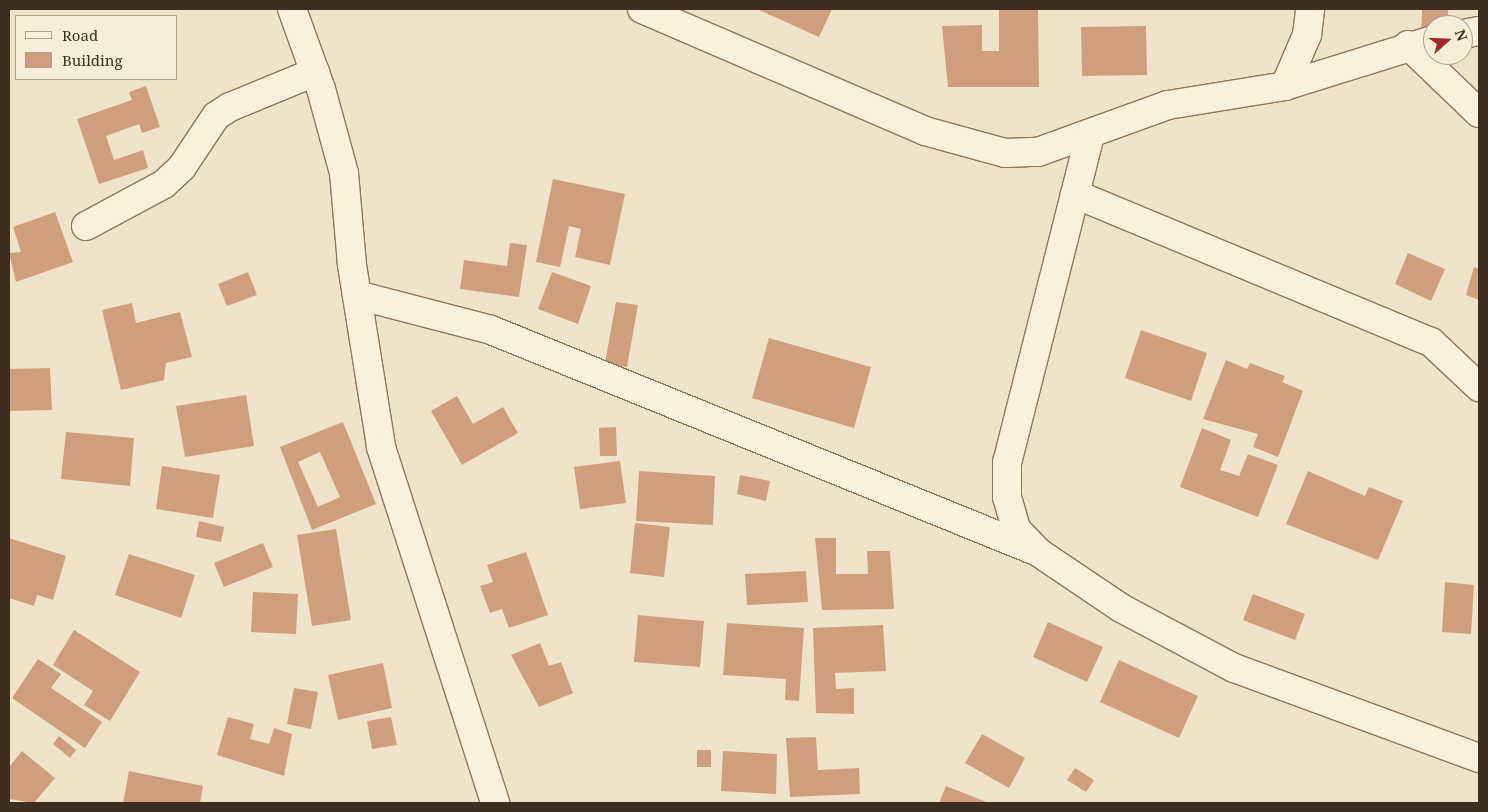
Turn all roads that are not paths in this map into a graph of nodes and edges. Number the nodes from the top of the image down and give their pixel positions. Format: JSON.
{"nodes":[{"id":1,"x":292,"y":9,"type":"edge"},
{"id":2,"x":642,"y":9,"type":"edge"},
{"id":3,"x":1310,"y":9,"type":"edge"},
{"id":4,"x":1420,"y":43,"type":"edge"},
{"id":5,"x":315,"y":72,"type":"junction"},
{"id":6,"x":1285,"y":86,"type":"junction"},
{"id":7,"x":1479,"y":113,"type":"edge"},
{"id":8,"x":1090,"y":136,"type":"junction"},
{"id":9,"x":1075,"y":194,"type":"junction"},
{"id":10,"x":86,"y":226,"type":"dead end"},
{"id":11,"x":357,"y":296,"type":"junction"},
{"id":12,"x":1479,"y":387,"type":"edge"},
{"id":13,"x":1038,"y":552,"type":"junction"},
{"id":14,"x":1479,"y":758,"type":"edge"},
{"id":15,"x":495,"y":803,"type":"edge"}],
"edges":[{"from":1,"to":5,"type":"street"},
{"from":2,"to":8,"type":"street"},
{"from":3,"to":6,"type":"street"},
{"from":4,"to":6,"type":"street"},
{"from":4,"to":7,"type":"street"},
{"from":5,"to":10,"type":"street"},
{"from":5,"to":11,"type":"street"},
{"from":6,"to":8,"type":"street"},
{"from":8,"to":9,"type":"street"},
{"from":9,"to":12,"type":"street"},
{"from":9,"to":13,"type":"street"},
{"from":11,"to":13,"type":"street"},
{"from":11,"to":15,"type":"street"},
{"from":13,"to":14,"type":"street"}]}
